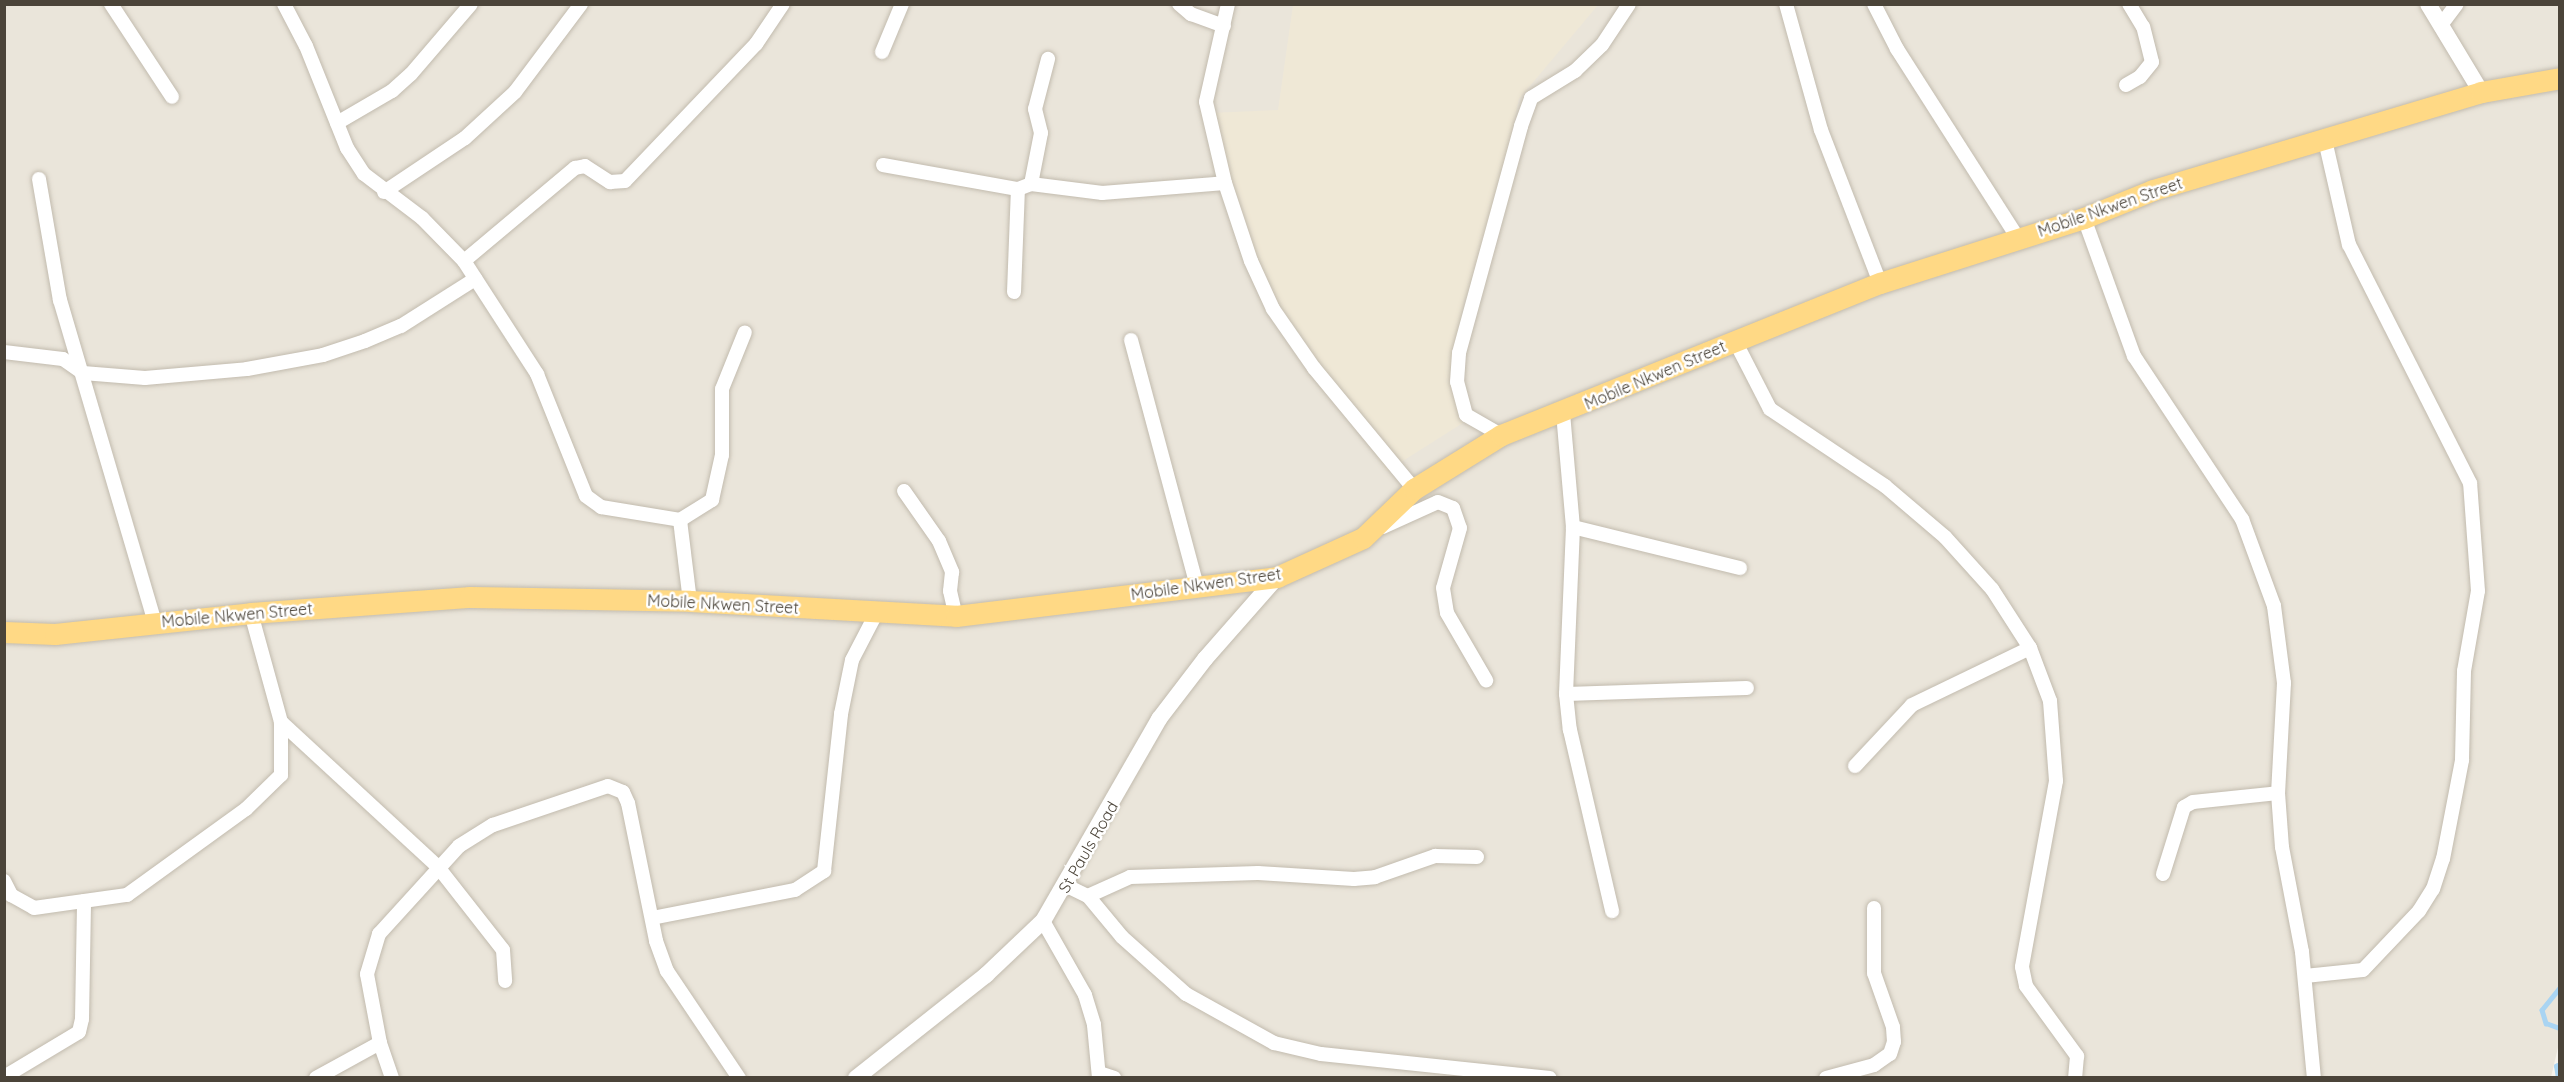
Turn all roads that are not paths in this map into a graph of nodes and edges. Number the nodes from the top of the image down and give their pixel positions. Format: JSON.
{"nodes":[{"id":1,"x":111,"y":4,"type":"edge"},
{"id":2,"x":284,"y":4,"type":"edge"},
{"id":3,"x":471,"y":4,"type":"edge"},
{"id":4,"x":581,"y":4,"type":"edge"},
{"id":5,"x":783,"y":4,"type":"edge"},
{"id":6,"x":903,"y":4,"type":"edge"},
{"id":7,"x":1179,"y":4,"type":"edge"},
{"id":8,"x":1228,"y":4,"type":"edge"},
{"id":9,"x":1629,"y":4,"type":"edge"},
{"id":10,"x":1786,"y":4,"type":"edge"},
{"id":11,"x":1874,"y":4,"type":"edge"},
{"id":12,"x":2129,"y":4,"type":"edge"},
{"id":13,"x":2428,"y":4,"type":"edge"},
{"id":14,"x":2457,"y":4,"type":"edge"},
{"id":15,"x":2441,"y":25,"type":"junction"},
{"id":16,"x":1224,"y":26,"type":"junction"},
{"id":17,"x":882,"y":52,"type":"dead end"},
{"id":18,"x":1048,"y":59,"type":"dead end"},
{"id":19,"x":2559,"y":78,"type":"edge"},
{"id":20,"x":2126,"y":85,"type":"dead end"},
{"id":21,"x":2481,"y":92,"type":"junction"},
{"id":22,"x":172,"y":97,"type":"dead end"},
{"id":23,"x":337,"y":123,"type":"junction"},
{"id":24,"x":2325,"y":140,"type":"junction"},
{"id":25,"x":883,"y":165,"type":"dead end"},
{"id":26,"x":39,"y":179,"type":"dead end"},
{"id":27,"x":1225,"y":183,"type":"junction"},
{"id":28,"x":1024,"y":187,"type":"junction"},
{"id":29,"x":384,"y":192,"type":"junction"},
{"id":30,"x":2084,"y":218,"type":"junction"},
{"id":31,"x":2018,"y":238,"type":"junction"},
{"id":32,"x":464,"y":261,"type":"junction"},
{"id":33,"x":475,"y":279,"type":"junction"},
{"id":34,"x":1880,"y":283,"type":"junction"},
{"id":35,"x":1014,"y":292,"type":"dead end"},
{"id":36,"x":745,"y":332,"type":"dead end"},
{"id":37,"x":1131,"y":340,"type":"dead end"},
{"id":38,"x":1735,"y":341,"type":"junction"},
{"id":39,"x":4,"y":352,"type":"edge"},
{"id":40,"x":83,"y":373,"type":"junction"},
{"id":41,"x":1563,"y":413,"type":"junction"},
{"id":42,"x":1501,"y":435,"type":"junction"},
{"id":43,"x":1414,"y":489,"type":"junction"},
{"id":44,"x":904,"y":491,"type":"dead end"},
{"id":45,"x":680,"y":520,"type":"junction"},
{"id":46,"x":1573,"y":527,"type":"junction"},
{"id":47,"x":1363,"y":538,"type":"junction"},
{"id":48,"x":1740,"y":568,"type":"dead end"},
{"id":49,"x":1277,"y":577,"type":"junction"},
{"id":50,"x":1197,"y":587,"type":"junction"},
{"id":51,"x":690,"y":601,"type":"junction"},
{"id":52,"x":877,"y":612,"type":"junction"},
{"id":53,"x":251,"y":613,"type":"junction"},
{"id":54,"x":956,"y":616,"type":"junction"},
{"id":55,"x":154,"y":622,"type":"junction"},
{"id":56,"x":4,"y":632,"type":"edge"},
{"id":57,"x":2030,"y":648,"type":"junction"},
{"id":58,"x":1486,"y":680,"type":"dead end"},
{"id":59,"x":1747,"y":688,"type":"dead end"},
{"id":60,"x":1566,"y":694,"type":"junction"},
{"id":61,"x":281,"y":722,"type":"junction"},
{"id":62,"x":1855,"y":766,"type":"dead end"},
{"id":63,"x":2278,"y":793,"type":"junction"},
{"id":64,"x":1477,"y":857,"type":"dead end"},
{"id":65,"x":438,"y":867,"type":"junction"},
{"id":66,"x":2163,"y":874,"type":"dead end"},
{"id":67,"x":4,"y":881,"type":"edge"},
{"id":68,"x":1065,"y":885,"type":"junction"},
{"id":69,"x":1088,"y":896,"type":"junction"},
{"id":70,"x":84,"y":901,"type":"junction"},
{"id":71,"x":1874,"y":908,"type":"dead end"},
{"id":72,"x":1612,"y":911,"type":"dead end"},
{"id":73,"x":652,"y":918,"type":"junction"},
{"id":74,"x":1043,"y":921,"type":"junction"},
{"id":75,"x":2305,"y":976,"type":"junction"},
{"id":76,"x":506,"y":981,"type":"dead end"},
{"id":77,"x":380,"y":1043,"type":"junction"},
{"id":78,"x":1099,"y":1075,"type":"edge"},
{"id":79,"x":4,"y":1077,"type":"edge"},
{"id":80,"x":316,"y":1077,"type":"edge"},
{"id":81,"x":392,"y":1077,"type":"edge"},
{"id":82,"x":739,"y":1077,"type":"edge"},
{"id":83,"x":856,"y":1077,"type":"edge"},
{"id":84,"x":1114,"y":1077,"type":"edge"},
{"id":85,"x":1550,"y":1077,"type":"edge"},
{"id":86,"x":1826,"y":1077,"type":"edge"},
{"id":87,"x":2075,"y":1077,"type":"edge"},
{"id":88,"x":2314,"y":1077,"type":"edge"}],
"edges":[{"from":1,"to":22,"type":"street"},
{"from":2,"to":23,"type":"street"},
{"from":3,"to":23,"type":"street"},
{"from":4,"to":29,"type":"street"},
{"from":5,"to":32,"type":"street"},
{"from":6,"to":17,"type":"street"},
{"from":7,"to":16,"type":"street"},
{"from":8,"to":16,"type":"street"},
{"from":9,"to":42,"type":"street"},
{"from":10,"to":34,"type":"street"},
{"from":11,"to":31,"type":"street"},
{"from":12,"to":20,"type":"street"},
{"from":13,"to":15,"type":"street"},
{"from":14,"to":15,"type":"street"},
{"from":15,"to":21,"type":"street"},
{"from":16,"to":27,"type":"street"},
{"from":18,"to":28,"type":"street"},
{"from":19,"to":21,"type":"highway","name":"Mobile Nkwen Street"},
{"from":21,"to":24,"type":"highway","name":"Mobile Nkwen Street"},
{"from":23,"to":29,"type":"street"},
{"from":24,"to":30,"type":"highway","name":"Mobile Nkwen Street"},
{"from":24,"to":75,"type":"street"},
{"from":25,"to":28,"type":"street"},
{"from":26,"to":40,"type":"street"},
{"from":27,"to":28,"type":"street"},
{"from":27,"to":43,"type":"street"},
{"from":28,"to":35,"type":"street"},
{"from":29,"to":32,"type":"street"},
{"from":30,"to":31,"type":"highway","name":"Mobile Nkwen Street"},
{"from":30,"to":63,"type":"street"},
{"from":31,"to":34,"type":"highway","name":"Mobile Nkwen Street"},
{"from":32,"to":33,"type":"street"},
{"from":33,"to":40,"type":"street"},
{"from":33,"to":45,"type":"street"},
{"from":34,"to":38,"type":"highway","name":"Mobile Nkwen Street"},
{"from":36,"to":45,"type":"street"},
{"from":37,"to":50,"type":"street"},
{"from":38,"to":41,"type":"highway","name":"Mobile Nkwen Street"},
{"from":38,"to":57,"type":"street"},
{"from":39,"to":40,"type":"street"},
{"from":40,"to":55,"type":"street"},
{"from":41,"to":42,"type":"highway","name":"Mobile Nkwen Street"},
{"from":41,"to":46,"type":"street"},
{"from":42,"to":43,"type":"highway","name":"Mobile Nkwen Street"},
{"from":43,"to":47,"type":"highway","name":"Mobile Nkwen Street"},
{"from":44,"to":54,"type":"street"},
{"from":45,"to":51,"type":"street"},
{"from":46,"to":48,"type":"street"},
{"from":46,"to":60,"type":"street"},
{"from":47,"to":49,"type":"highway","name":"Mobile Nkwen Street"},
{"from":47,"to":58,"type":"street"},
{"from":49,"to":50,"type":"highway","name":"Mobile Nkwen Street"},
{"from":49,"to":68,"type":"street","name":"St Pauls Road"},
{"from":50,"to":54,"type":"highway","name":"Mobile Nkwen Street"},
{"from":51,"to":52,"type":"highway","name":"Mobile Nkwen Street"},
{"from":51,"to":53,"type":"highway","name":"Mobile Nkwen Street"},
{"from":52,"to":54,"type":"highway","name":"Mobile Nkwen Street"},
{"from":52,"to":73,"type":"street"},
{"from":53,"to":55,"type":"highway","name":"Mobile Nkwen Street"},
{"from":53,"to":61,"type":"street"},
{"from":55,"to":56,"type":"highway","name":"Mobile Nkwen Street"},
{"from":57,"to":62,"type":"street"},
{"from":57,"to":87,"type":"street"},
{"from":59,"to":60,"type":"street"},
{"from":60,"to":72,"type":"street"},
{"from":61,"to":65,"type":"street"},
{"from":61,"to":70,"type":"street"},
{"from":63,"to":66,"type":"street"},
{"from":63,"to":75,"type":"street"},
{"from":64,"to":69,"type":"street"},
{"from":65,"to":73,"type":"street"},
{"from":65,"to":76,"type":"street"},
{"from":65,"to":77,"type":"street"},
{"from":67,"to":70,"type":"street"},
{"from":68,"to":69,"type":"street"},
{"from":68,"to":74,"type":"street","name":"St Pauls Road"},
{"from":69,"to":85,"type":"street"},
{"from":70,"to":79,"type":"street"},
{"from":71,"to":86,"type":"street"},
{"from":73,"to":82,"type":"street"},
{"from":74,"to":78,"type":"street"},
{"from":74,"to":83,"type":"street","name":"St Pauls Road"},
{"from":75,"to":88,"type":"street"},
{"from":77,"to":80,"type":"street"},
{"from":77,"to":81,"type":"street"},
{"from":78,"to":84,"type":"street"}]}
